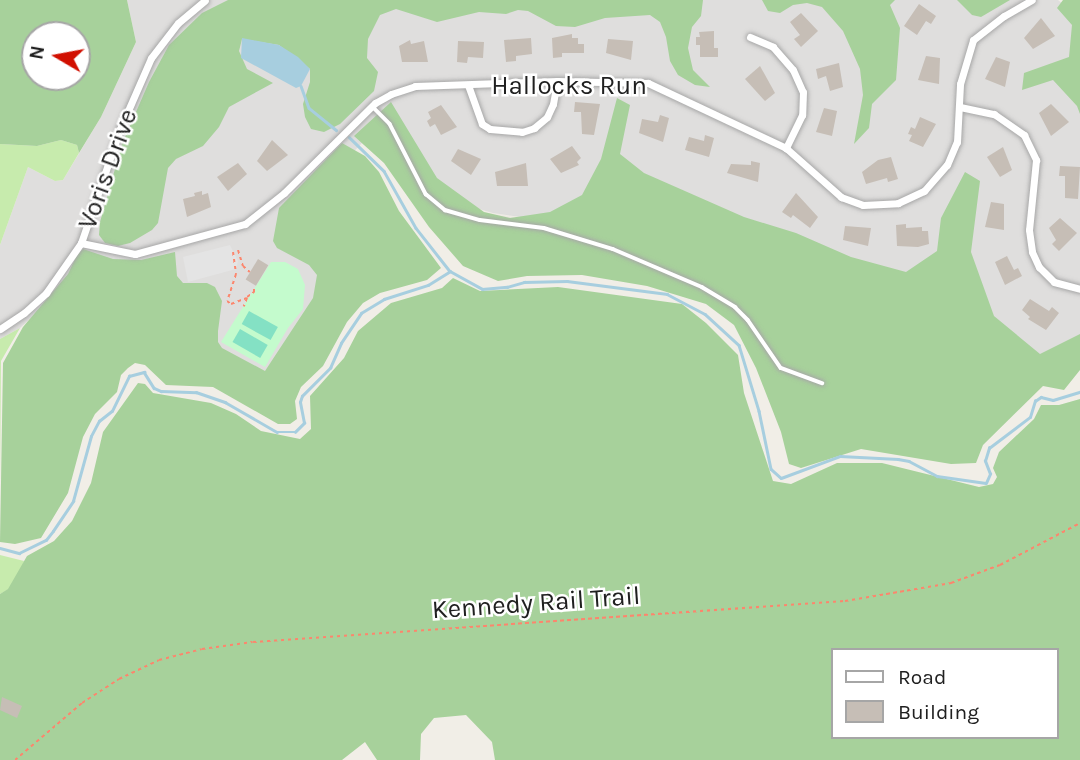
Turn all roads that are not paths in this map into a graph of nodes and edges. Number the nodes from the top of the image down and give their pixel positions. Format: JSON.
{"nodes":[{"id":1,"x":205,"y":0,"type":"edge"},
{"id":2,"x":1032,"y":0,"type":"edge"},
{"id":3,"x":750,"y":37,"type":"dead end"},
{"id":4,"x":557,"y":81,"type":"junction"},
{"id":5,"x":468,"y":85,"type":"junction"},
{"id":6,"x":372,"y":106,"type":"junction"},
{"id":7,"x":960,"y":107,"type":"junction"},
{"id":8,"x":786,"y":148,"type":"junction"},
{"id":9,"x":80,"y":243,"type":"junction"},
{"id":10,"x":1080,"y":289,"type":"edge"},
{"id":11,"x":0,"y":329,"type":"edge"},
{"id":12,"x":822,"y":383,"type":"dead end"}],
"edges":[{"from":1,"to":9,"type":"street","name":"Voris Drive"},
{"from":2,"to":7,"type":"street","name":"Hallocks Run"},
{"from":3,"to":8,"type":"street"},
{"from":4,"to":5,"type":"street","name":"Hallocks Run"},
{"from":4,"to":5,"type":"street"},
{"from":4,"to":8,"type":"street","name":"Hallocks Run"},
{"from":5,"to":6,"type":"street","name":"Hallocks Run"},
{"from":6,"to":9,"type":"street","name":"Hallocks Run"},
{"from":6,"to":12,"type":"lane"},
{"from":7,"to":8,"type":"street","name":"Hallocks Run"},
{"from":7,"to":10,"type":"street"},
{"from":9,"to":11,"type":"street","name":"Voris Drive"}]}
